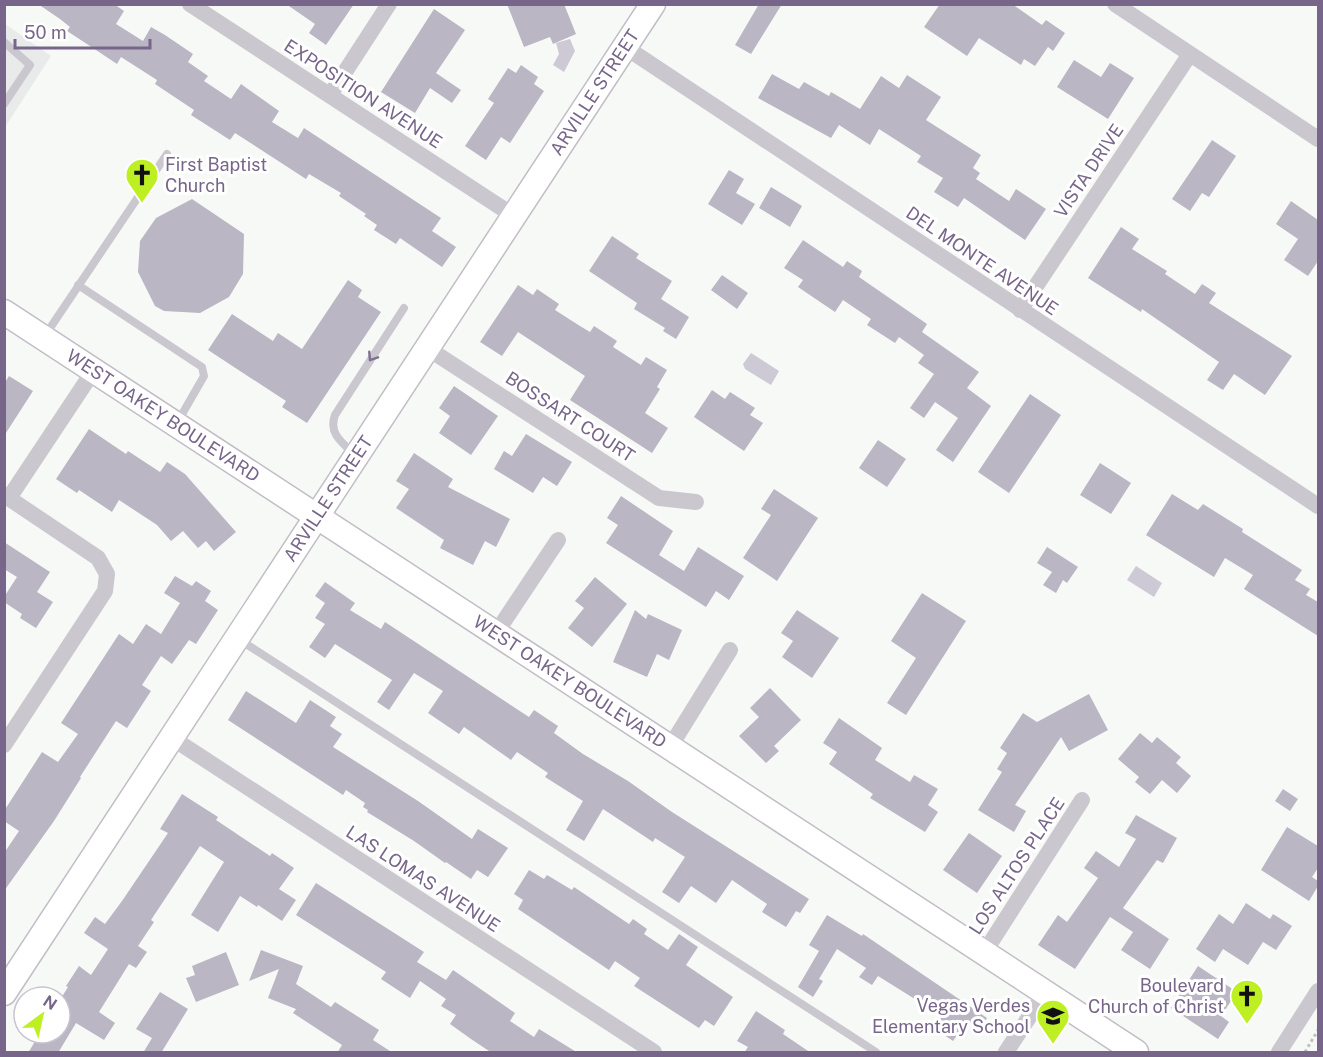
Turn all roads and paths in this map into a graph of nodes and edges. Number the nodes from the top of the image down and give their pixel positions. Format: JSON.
{"nodes":[{"id":1,"x":190,"y":4,"type":"edge"},
{"id":2,"x":389,"y":4,"type":"edge"},
{"id":3,"x":654,"y":4,"type":"edge"},
{"id":4,"x":1115,"y":4,"type":"edge"},
{"id":5,"x":4,"y":42,"type":"edge"},
{"id":6,"x":625,"y":47,"type":"junction"},
{"id":7,"x":1190,"y":54,"type":"junction"},
{"id":8,"x":330,"y":95,"type":"junction"},
{"id":9,"x":4,"y":104,"type":"edge"},
{"id":10,"x":1318,"y":139,"type":"edge"},
{"id":11,"x":167,"y":154,"type":"dead end"},
{"id":12,"x":514,"y":216,"type":"junction"},
{"id":13,"x":78,"y":285,"type":"junction"},
{"id":14,"x":404,"y":308,"type":"dead end"},
{"id":15,"x":1020,"y":310,"type":"junction"},
{"id":16,"x":4,"y":312,"type":"edge"},
{"id":17,"x":43,"y":337,"type":"junction"},
{"id":18,"x":427,"y":348,"type":"junction"},
{"id":19,"x":94,"y":370,"type":"junction"},
{"id":20,"x":176,"y":424,"type":"junction"},
{"id":21,"x":357,"y":456,"type":"junction"},
{"id":22,"x":7,"y":497,"type":"edge"},
{"id":23,"x":696,"y":502,"type":"dead end"},
{"id":24,"x":1318,"y":506,"type":"edge"},
{"id":25,"x":317,"y":516,"type":"junction"},
{"id":26,"x":558,"y":540,"type":"dead end"},
{"id":27,"x":496,"y":633,"type":"junction"},
{"id":28,"x":237,"y":638,"type":"junction"},
{"id":29,"x":730,"y":650,"type":"dead end"},
{"id":30,"x":172,"y":738,"type":"junction"},
{"id":31,"x":4,"y":745,"type":"edge"},
{"id":32,"x":670,"y":747,"type":"junction"},
{"id":33,"x":1082,"y":800,"type":"dead end"},
{"id":34,"x":984,"y":953,"type":"junction"},
{"id":35,"x":1318,"y":992,"type":"edge"},
{"id":36,"x":4,"y":993,"type":"edge"},
{"id":37,"x":1045,"y":993,"type":"junction"},
{"id":38,"x":1318,"y":1030,"type":"edge"},
{"id":39,"x":654,"y":1053,"type":"edge"},
{"id":40,"x":876,"y":1053,"type":"edge"},
{"id":41,"x":1006,"y":1053,"type":"edge"},
{"id":42,"x":1136,"y":1053,"type":"edge"},
{"id":43,"x":1279,"y":1053,"type":"edge"},
{"id":44,"x":1305,"y":1053,"type":"edge"}],
"edges":[{"from":1,"to":8,"type":"street","name":"EXPOSITION AVENUE"},
{"from":2,"to":8,"type":"street"},
{"from":3,"to":6,"type":"main road","name":"ARVILLE STREET"},
{"from":4,"to":7,"type":"street"},
{"from":5,"to":9,"type":"lane"},
{"from":6,"to":12,"type":"main road","name":"ARVILLE STREET"},
{"from":6,"to":15,"type":"street","name":"DEL MONTE AVENUE"},
{"from":7,"to":10,"type":"street"},
{"from":7,"to":15,"type":"street","name":"VISTA DRIVE"},
{"from":8,"to":12,"type":"street","name":"EXPOSITION AVENUE"},
{"from":11,"to":13,"type":"lane"},
{"from":12,"to":18,"type":"main road","name":"ARVILLE STREET"},
{"from":13,"to":17,"type":"lane"},
{"from":13,"to":20,"type":"lane"},
{"from":14,"to":21,"type":"lane","one_way":true},
{"from":15,"to":24,"type":"street","name":"DEL MONTE AVENUE"},
{"from":16,"to":17,"type":"main road","name":"WEST OAKEY BOULEVARD"},
{"from":17,"to":19,"type":"main road","name":"WEST OAKEY BOULEVARD"},
{"from":18,"to":21,"type":"main road","name":"ARVILLE STREET"},
{"from":18,"to":23,"type":"street","name":"BOSSART COURT"},
{"from":19,"to":20,"type":"main road","name":"WEST OAKEY BOULEVARD"},
{"from":19,"to":22,"type":"street"},
{"from":20,"to":25,"type":"main road","name":"WEST OAKEY BOULEVARD"},
{"from":21,"to":25,"type":"main road","name":"ARVILLE STREET"},
{"from":22,"to":31,"type":"street"},
{"from":25,"to":27,"type":"main road","name":"WEST OAKEY BOULEVARD"},
{"from":25,"to":28,"type":"main road","name":"ARVILLE STREET"},
{"from":26,"to":27,"type":"street"},
{"from":27,"to":32,"type":"main road","name":"WEST OAKEY BOULEVARD"},
{"from":28,"to":30,"type":"main road","name":"ARVILLE STREET"},
{"from":28,"to":40,"type":"lane"},
{"from":29,"to":32,"type":"street"},
{"from":30,"to":36,"type":"main road","name":"ARVILLE STREET"},
{"from":30,"to":39,"type":"street","name":"LAS LOMAS AVENUE"},
{"from":32,"to":34,"type":"main road","name":"WEST OAKEY BOULEVARD"},
{"from":33,"to":34,"type":"street","name":"LOS ALTOS PLACE"},
{"from":34,"to":37,"type":"main road","name":"WEST OAKEY BOULEVARD"},
{"from":35,"to":43,"type":"street"},
{"from":37,"to":41,"type":"street"},
{"from":37,"to":42,"type":"main road","name":"WEST OAKEY BOULEVARD"},
{"from":38,"to":44,"type":"path"}]}
